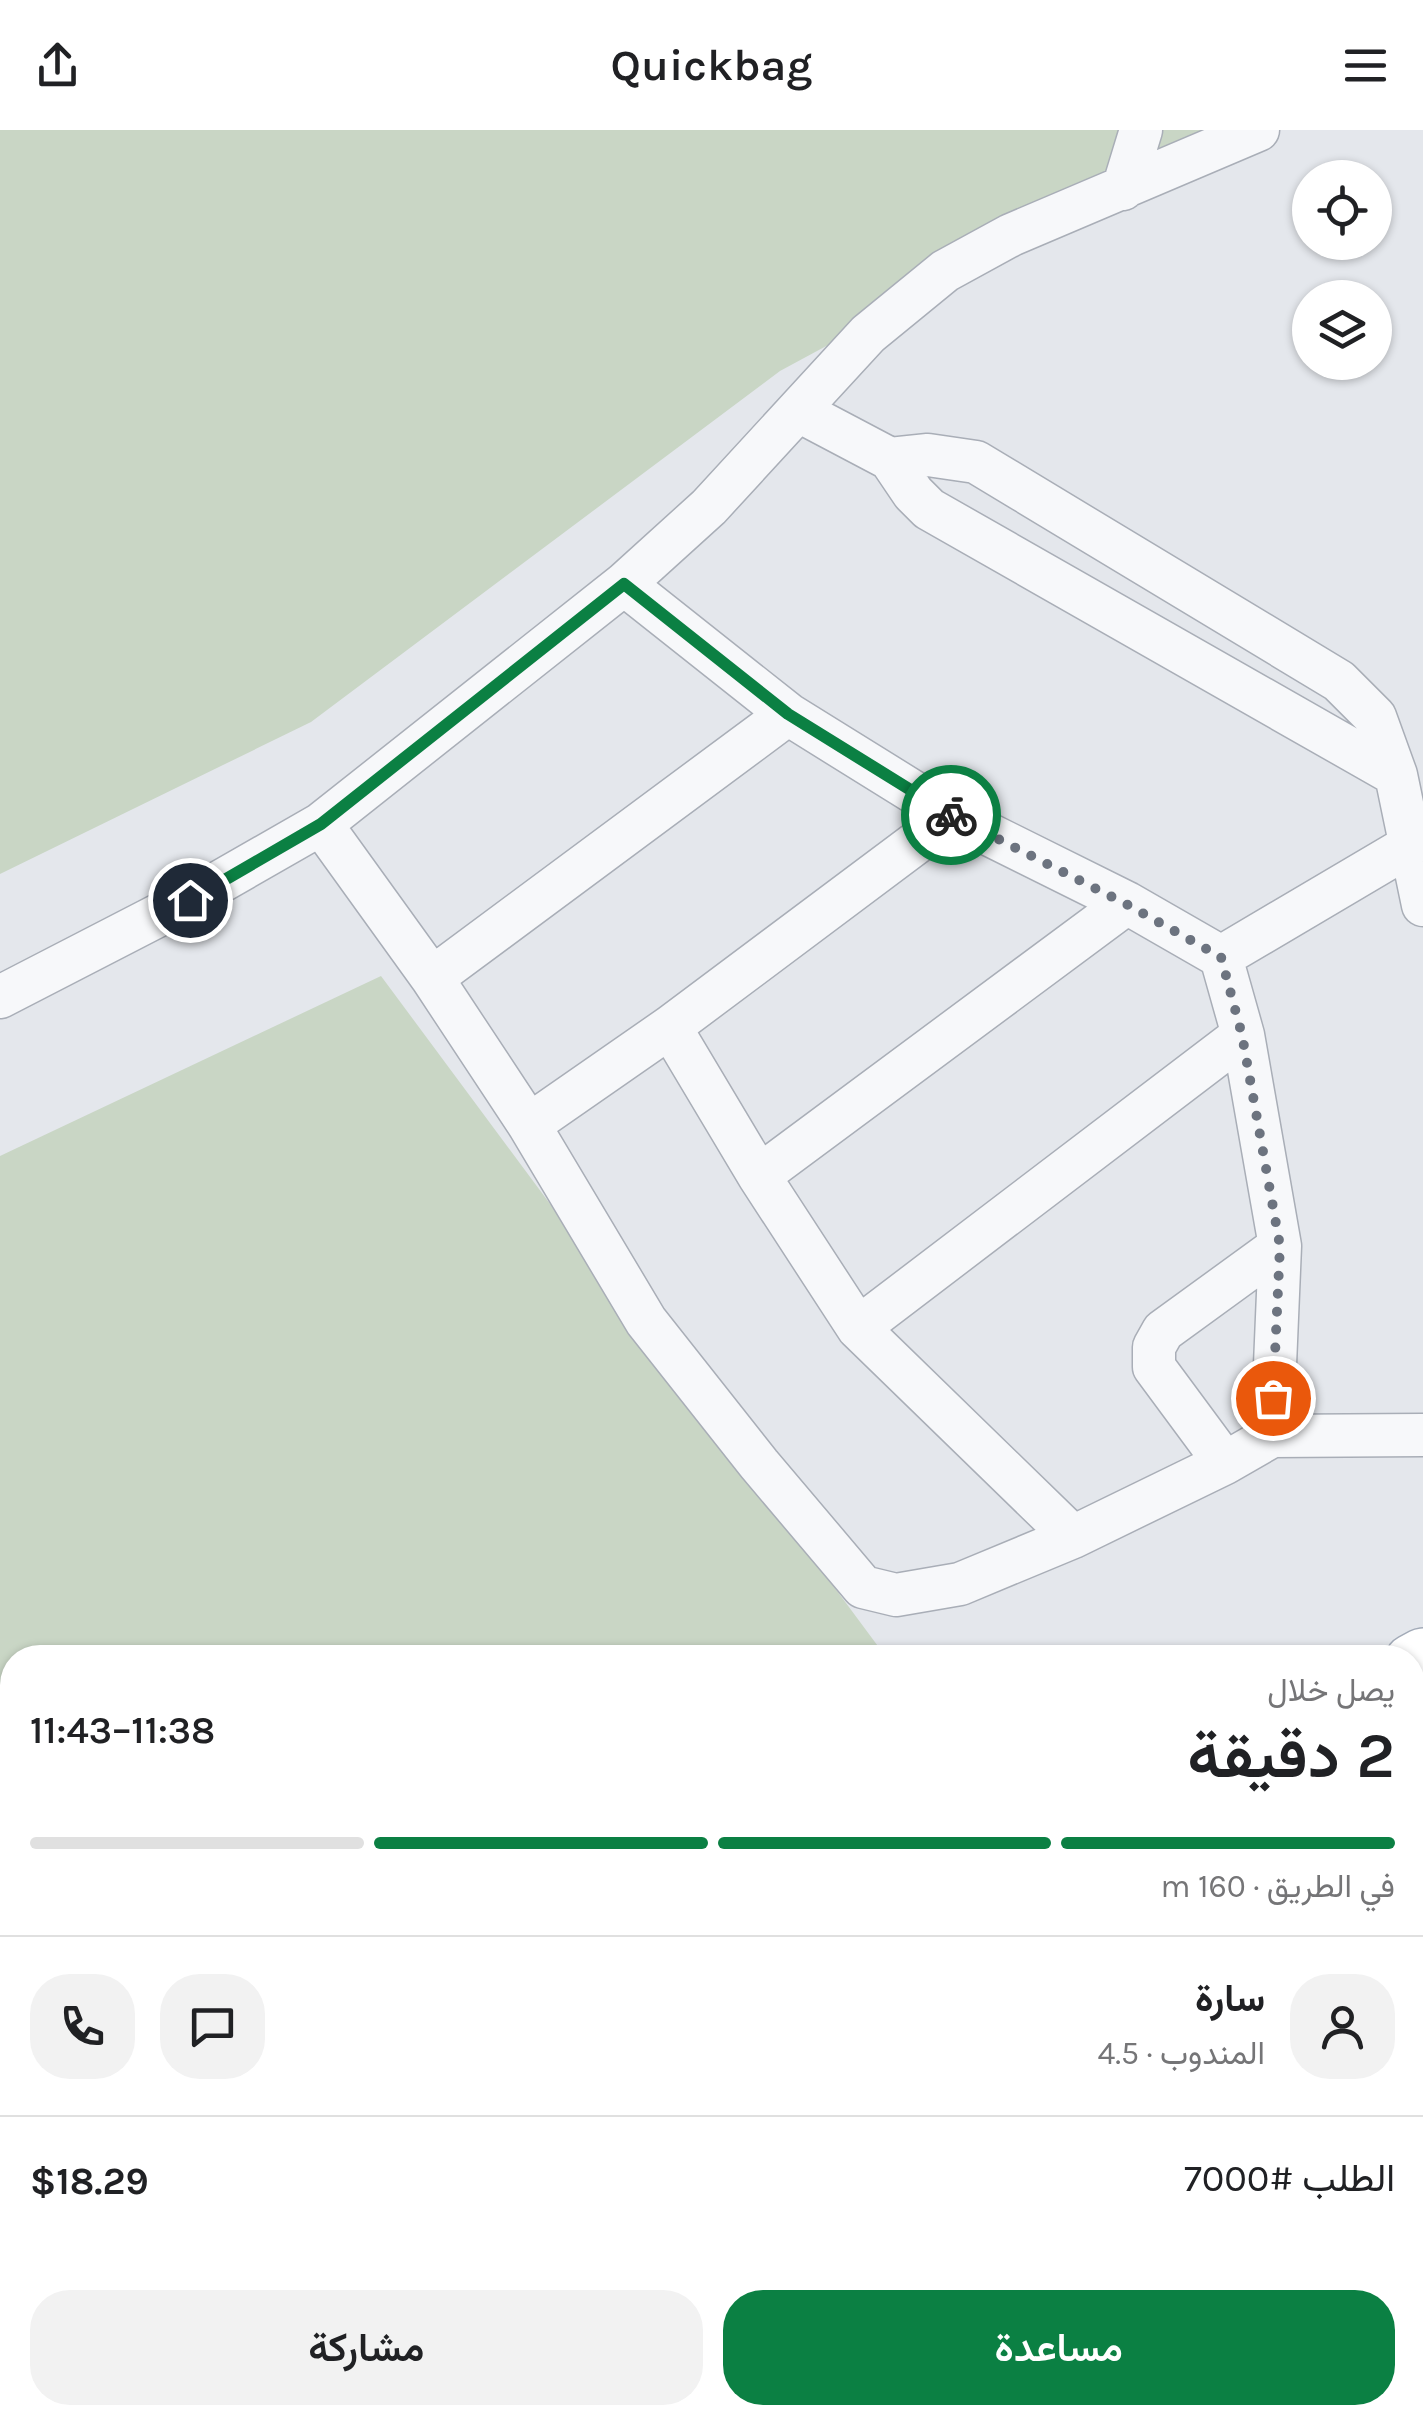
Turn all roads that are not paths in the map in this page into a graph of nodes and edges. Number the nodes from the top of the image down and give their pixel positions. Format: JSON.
{"nodes":[{"id":1,"x":1141,"y":130,"type":"edge"},
{"id":2,"x":1258,"y":130,"type":"edge"},
{"id":3,"x":1123,"y":188,"type":"junction"},
{"id":4,"x":799,"y":411,"type":"junction"},
{"id":5,"x":890,"y":459,"type":"junction"},
{"id":6,"x":624,"y":584,"type":"junction"},
{"id":7,"x":788,"y":714,"type":"junction"},
{"id":8,"x":1396,"y":775,"type":"junction"},
{"id":9,"x":952,"y":816,"type":"junction"},
{"id":10,"x":321,"y":824,"type":"junction"},
{"id":11,"x":1409,"y":846,"type":"junction"},
{"id":12,"x":1126,"y":904,"type":"junction"},
{"id":13,"x":1423,"y":905,"type":"edge"},
{"id":14,"x":1221,"y":957,"type":"junction"},
{"id":15,"x":432,"y":978,"type":"junction"},
{"id":16,"x":0,"y":997,"type":"edge"},
{"id":17,"x":670,"y":1028,"type":"junction"},
{"id":18,"x":1242,"y":1035,"type":"junction"},
{"id":19,"x":529,"y":1125,"type":"junction"},
{"id":20,"x":758,"y":1176,"type":"junction"},
{"id":21,"x":1280,"y":1246,"type":"junction"},
{"id":22,"x":858,"y":1328,"type":"junction"},
{"id":23,"x":1423,"y":1435,"type":"edge"},
{"id":24,"x":1272,"y":1436,"type":"junction"},
{"id":25,"x":1225,"y":1463,"type":"junction"},
{"id":26,"x":1073,"y":1537,"type":"junction"}],
"edges":[{"from":1,"to":3,"type":"street"},
{"from":2,"to":3,"type":"street"},
{"from":3,"to":4,"type":"street"},
{"from":4,"to":5,"type":"street"},
{"from":4,"to":6,"type":"street"},
{"from":5,"to":8,"type":"street"},
{"from":5,"to":8,"type":"street"},
{"from":6,"to":7,"type":"street"},
{"from":6,"to":10,"type":"street"},
{"from":7,"to":9,"type":"street"},
{"from":7,"to":15,"type":"street"},
{"from":8,"to":11,"type":"street"},
{"from":9,"to":12,"type":"street"},
{"from":9,"to":17,"type":"street"},
{"from":10,"to":15,"type":"street"},
{"from":10,"to":16,"type":"street"},
{"from":11,"to":13,"type":"street"},
{"from":11,"to":14,"type":"street"},
{"from":12,"to":14,"type":"street"},
{"from":12,"to":20,"type":"street"},
{"from":14,"to":18,"type":"street"},
{"from":15,"to":19,"type":"street"},
{"from":17,"to":19,"type":"street"},
{"from":17,"to":20,"type":"street"},
{"from":18,"to":21,"type":"street"},
{"from":18,"to":22,"type":"street"},
{"from":19,"to":26,"type":"street"},
{"from":20,"to":22,"type":"street"},
{"from":21,"to":24,"type":"street"},
{"from":21,"to":25,"type":"street"},
{"from":22,"to":26,"type":"street"},
{"from":23,"to":24,"type":"street"},
{"from":24,"to":25,"type":"street"},
{"from":25,"to":26,"type":"street"}]}
